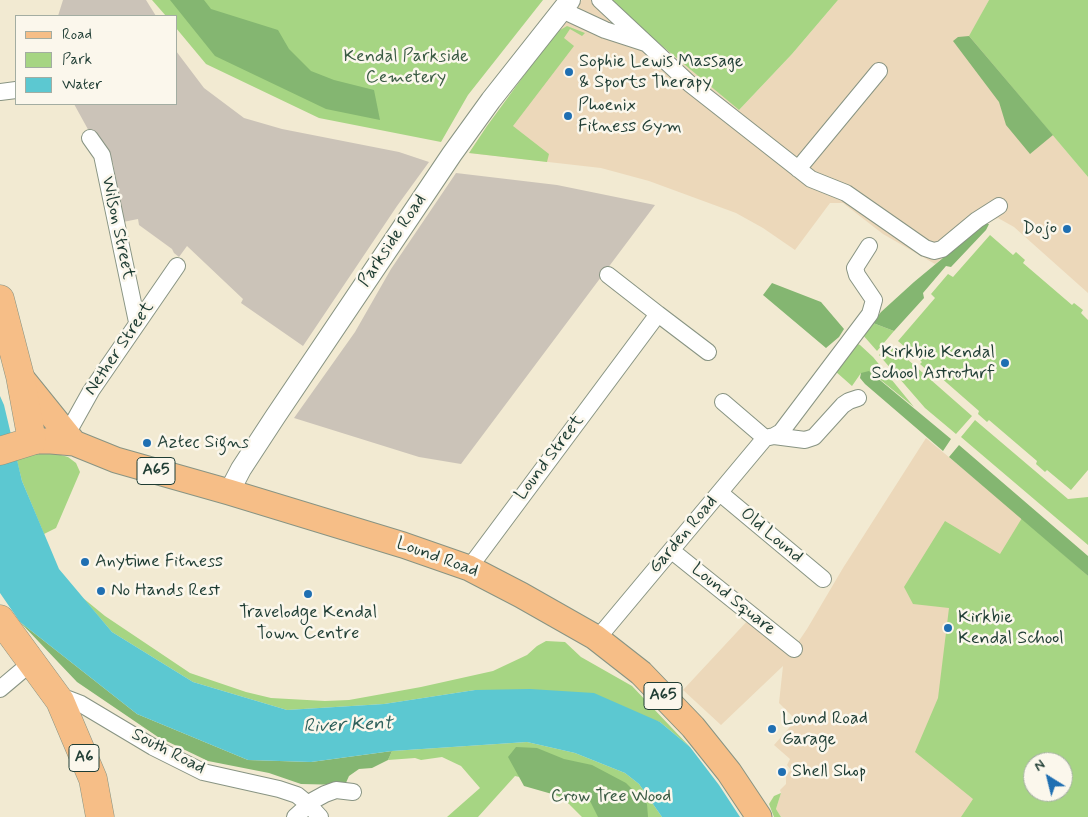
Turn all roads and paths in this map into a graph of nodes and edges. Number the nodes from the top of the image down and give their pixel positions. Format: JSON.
{"nodes":[{"id":1,"x":600,"y":0,"type":"edge"},
{"id":2,"x":566,"y":5,"type":"edge"},
{"id":3,"x":645,"y":43,"type":"junction"},
{"id":4,"x":879,"y":71,"type":"dead end"},
{"id":5,"x":15,"y":90,"type":"edge"},
{"id":6,"x":0,"y":92,"type":"edge"},
{"id":7,"x":90,"y":138,"type":"dead end"},
{"id":8,"x":798,"y":169,"type":"junction"},
{"id":9,"x":999,"y":206,"type":"dead end"},
{"id":10,"x":869,"y":246,"type":"dead end"},
{"id":11,"x":177,"y":266,"type":"dead end"},
{"id":12,"x":608,"y":275,"type":"dead end"},
{"id":13,"x":0,"y":299,"type":"edge"},
{"id":14,"x":658,"y":314,"type":"junction"},
{"id":15,"x":137,"y":322,"type":"junction"},
{"id":16,"x":708,"y":352,"type":"dead end"},
{"id":17,"x":20,"y":376,"type":"junction"},
{"id":18,"x":858,"y":398,"type":"dead end"},
{"id":19,"x":724,"y":402,"type":"dead end"},
{"id":20,"x":770,"y":437,"type":"junction"},
{"id":21,"x":71,"y":439,"type":"junction"},
{"id":22,"x":16,"y":446,"type":"edge"},
{"id":23,"x":229,"y":492,"type":"junction"},
{"id":24,"x":720,"y":493,"type":"junction"},
{"id":25,"x":672,"y":551,"type":"junction"},
{"id":26,"x":468,"y":568,"type":"junction"},
{"id":27,"x":823,"y":579,"type":"dead end"},
{"id":28,"x":0,"y":619,"type":"edge"},
{"id":29,"x":597,"y":639,"type":"junction"},
{"id":30,"x":794,"y":649,"type":"dead end"},
{"id":31,"x":32,"y":662,"type":"junction"},
{"id":32,"x":0,"y":689,"type":"edge"},
{"id":33,"x":60,"y":700,"type":"junction"},
{"id":34,"x":353,"y":792,"type":"dead end"},
{"id":35,"x":308,"y":804,"type":"junction"},
{"id":36,"x":100,"y":817,"type":"edge"},
{"id":37,"x":294,"y":817,"type":"edge"},
{"id":38,"x":320,"y":817,"type":"edge"},
{"id":39,"x":759,"y":817,"type":"edge"}],
"edges":[{"from":1,"to":3,"type":"street"},
{"from":2,"to":3,"type":"street"},
{"from":2,"to":23,"type":"street","name":"Parkside Road"},
{"from":3,"to":8,"type":"street"},
{"from":4,"to":8,"type":"street"},
{"from":5,"to":6,"type":"street"},
{"from":7,"to":15,"type":"street","name":"Wilson Street"},
{"from":8,"to":9,"type":"street"},
{"from":10,"to":20,"type":"street","name":"Garden Road"},
{"from":11,"to":15,"type":"street","name":"Nether Street"},
{"from":12,"to":14,"type":"street"},
{"from":13,"to":17,"type":"highway","number":"A65"},
{"from":14,"to":16,"type":"street"},
{"from":14,"to":26,"type":"street","name":"Lound Street"},
{"from":15,"to":21,"type":"street","name":"Nether Street"},
{"from":17,"to":21,"type":"main road","number":"A65"},
{"from":17,"to":22,"type":"highway","number":"A65"},
{"from":18,"to":20,"type":"street"},
{"from":19,"to":20,"type":"street"},
{"from":20,"to":24,"type":"street","name":"Garden Road"},
{"from":21,"to":22,"type":"main road","name":"Lound Road","number":"A65"},
{"from":21,"to":23,"type":"main road","name":"Lound Road","number":"A65"},
{"from":23,"to":26,"type":"main road","name":"Lound Road","number":"A65"},
{"from":24,"to":25,"type":"street","name":"Garden Road"},
{"from":24,"to":27,"type":"street","name":"Old Lound"},
{"from":25,"to":29,"type":"street","name":"Garden Road"},
{"from":25,"to":30,"type":"street","name":"Lound Square"},
{"from":26,"to":29,"type":"main road","name":"Lound Road","number":"A65"},
{"from":28,"to":31,"type":"highway","number":"A6"},
{"from":29,"to":39,"type":"main road","name":"Lound Road","number":"A65"},
{"from":31,"to":32,"type":"street"},
{"from":31,"to":33,"type":"highway","number":"A6"},
{"from":33,"to":35,"type":"street","name":"South Road"},
{"from":33,"to":36,"type":"highway","number":"A6"},
{"from":34,"to":35,"type":"street"},
{"from":35,"to":37,"type":"street"},
{"from":35,"to":38,"type":"street","name":"South Road"}]}
